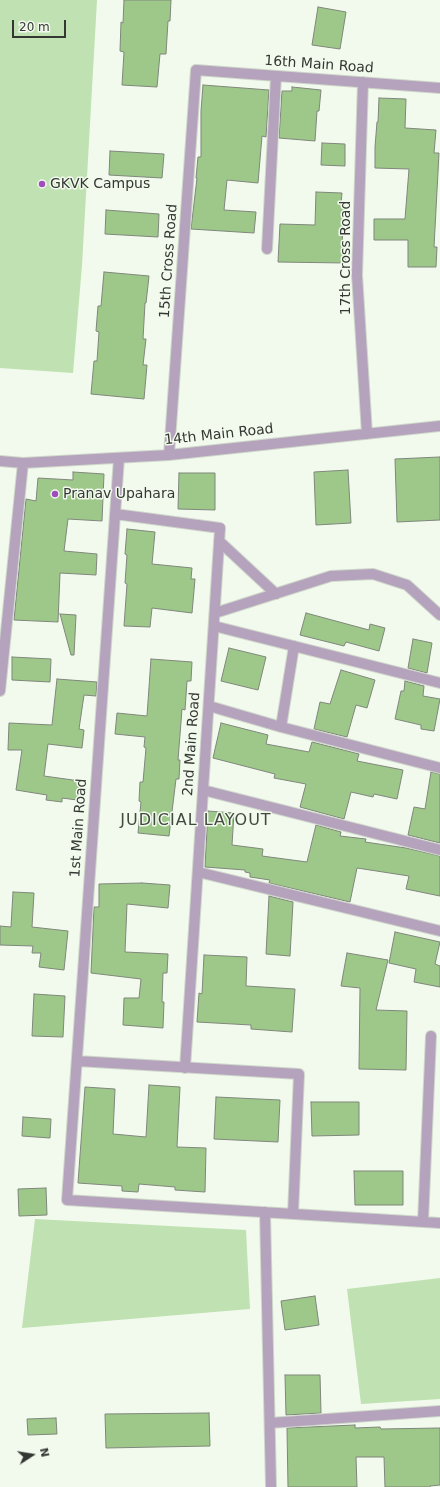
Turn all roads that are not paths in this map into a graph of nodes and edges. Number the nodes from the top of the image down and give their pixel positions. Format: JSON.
{"nodes":[{"id":1,"x":196,"y":70,"type":"joint"},
{"id":2,"x":276,"y":76,"type":"junction"},
{"id":3,"x":363,"y":82,"type":"junction"},
{"id":4,"x":440,"y":88,"type":"edge"},
{"id":5,"x":267,"y":249,"type":"dead end"},
{"id":6,"x":440,"y":426,"type":"edge"},
{"id":7,"x":367,"y":434,"type":"junction"},
{"id":8,"x":169,"y":455,"type":"junction"},
{"id":9,"x":119,"y":458,"type":"junction"},
{"id":10,"x":0,"y":461,"type":"edge"},
{"id":11,"x":23,"y":463,"type":"junction"},
{"id":12,"x":115,"y":514,"type":"junction"},
{"id":13,"x":219,"y":541,"type":"junction"},
{"id":14,"x":276,"y":594,"type":"junction"},
{"id":15,"x":5,"y":595,"type":"edge"},
{"id":16,"x":215,"y":613,"type":"junction"},
{"id":17,"x":440,"y":615,"type":"edge"},
{"id":18,"x":214,"y":626,"type":"junction"},
{"id":19,"x":294,"y":646,"type":"junction"},
{"id":20,"x":440,"y":682,"type":"edge"},
{"id":21,"x":0,"y":691,"type":"edge"},
{"id":22,"x":209,"y":706,"type":"junction"},
{"id":23,"x":281,"y":728,"type":"junction"},
{"id":24,"x":440,"y":768,"type":"edge"},
{"id":25,"x":203,"y":790,"type":"junction"},
{"id":26,"x":440,"y":850,"type":"edge"},
{"id":27,"x":198,"y":872,"type":"junction"},
{"id":28,"x":440,"y":931,"type":"edge"},
{"id":29,"x":431,"y":1036,"type":"dead end"},
{"id":30,"x":77,"y":1062,"type":"junction"},
{"id":31,"x":185,"y":1068,"type":"junction"},
{"id":32,"x":265,"y":1212,"type":"junction"},
{"id":33,"x":293,"y":1214,"type":"junction"},
{"id":34,"x":423,"y":1222,"type":"junction"},
{"id":35,"x":440,"y":1223,"type":"edge"},
{"id":36,"x":440,"y":1411,"type":"edge"},
{"id":37,"x":270,"y":1423,"type":"junction"},
{"id":38,"x":271,"y":1487,"type":"edge"}],
"edges":[{"from":1,"to":2,"type":"street","name":"16th Main Road"},
{"from":1,"to":8,"type":"street","name":"15th Cross Road"},
{"from":2,"to":3,"type":"street","name":"16th Main Road"},
{"from":2,"to":5,"type":"street"},
{"from":3,"to":4,"type":"street","name":"16th Main Road"},
{"from":3,"to":7,"type":"street","name":"17th Cross Road"},
{"from":6,"to":7,"type":"street","name":"14th Main Road"},
{"from":7,"to":8,"type":"street","name":"14th Main Road"},
{"from":8,"to":9,"type":"street","name":"14th Main Road"},
{"from":9,"to":11,"type":"street","name":"14th Main Road"},
{"from":9,"to":12,"type":"street","name":"1st Main Road"},
{"from":10,"to":11,"type":"street","name":"14th Main Road"},
{"from":11,"to":15,"type":"street"},
{"from":12,"to":13,"type":"street","name":"2nd Main Road"},
{"from":12,"to":30,"type":"street","name":"1st Main Road"},
{"from":13,"to":14,"type":"street"},
{"from":13,"to":16,"type":"street","name":"2nd Main Road"},
{"from":14,"to":16,"type":"street"},
{"from":14,"to":17,"type":"street"},
{"from":15,"to":21,"type":"street"},
{"from":16,"to":18,"type":"street","name":"2nd Main Road"},
{"from":18,"to":19,"type":"street"},
{"from":18,"to":22,"type":"street","name":"2nd Main Road"},
{"from":19,"to":20,"type":"street"},
{"from":19,"to":23,"type":"street"},
{"from":22,"to":23,"type":"street"},
{"from":22,"to":25,"type":"street","name":"2nd Main Road"},
{"from":23,"to":24,"type":"street"},
{"from":25,"to":26,"type":"street"},
{"from":25,"to":27,"type":"street","name":"2nd Main Road"},
{"from":27,"to":28,"type":"street"},
{"from":27,"to":31,"type":"street","name":"2nd Main Road"},
{"from":29,"to":34,"type":"street"},
{"from":30,"to":31,"type":"street"},
{"from":30,"to":32,"type":"street","name":"1st Main Road"},
{"from":31,"to":33,"type":"street"},
{"from":32,"to":33,"type":"street"},
{"from":32,"to":37,"type":"street"},
{"from":33,"to":34,"type":"street"},
{"from":34,"to":35,"type":"street"},
{"from":36,"to":37,"type":"street"},
{"from":37,"to":38,"type":"street"}]}
